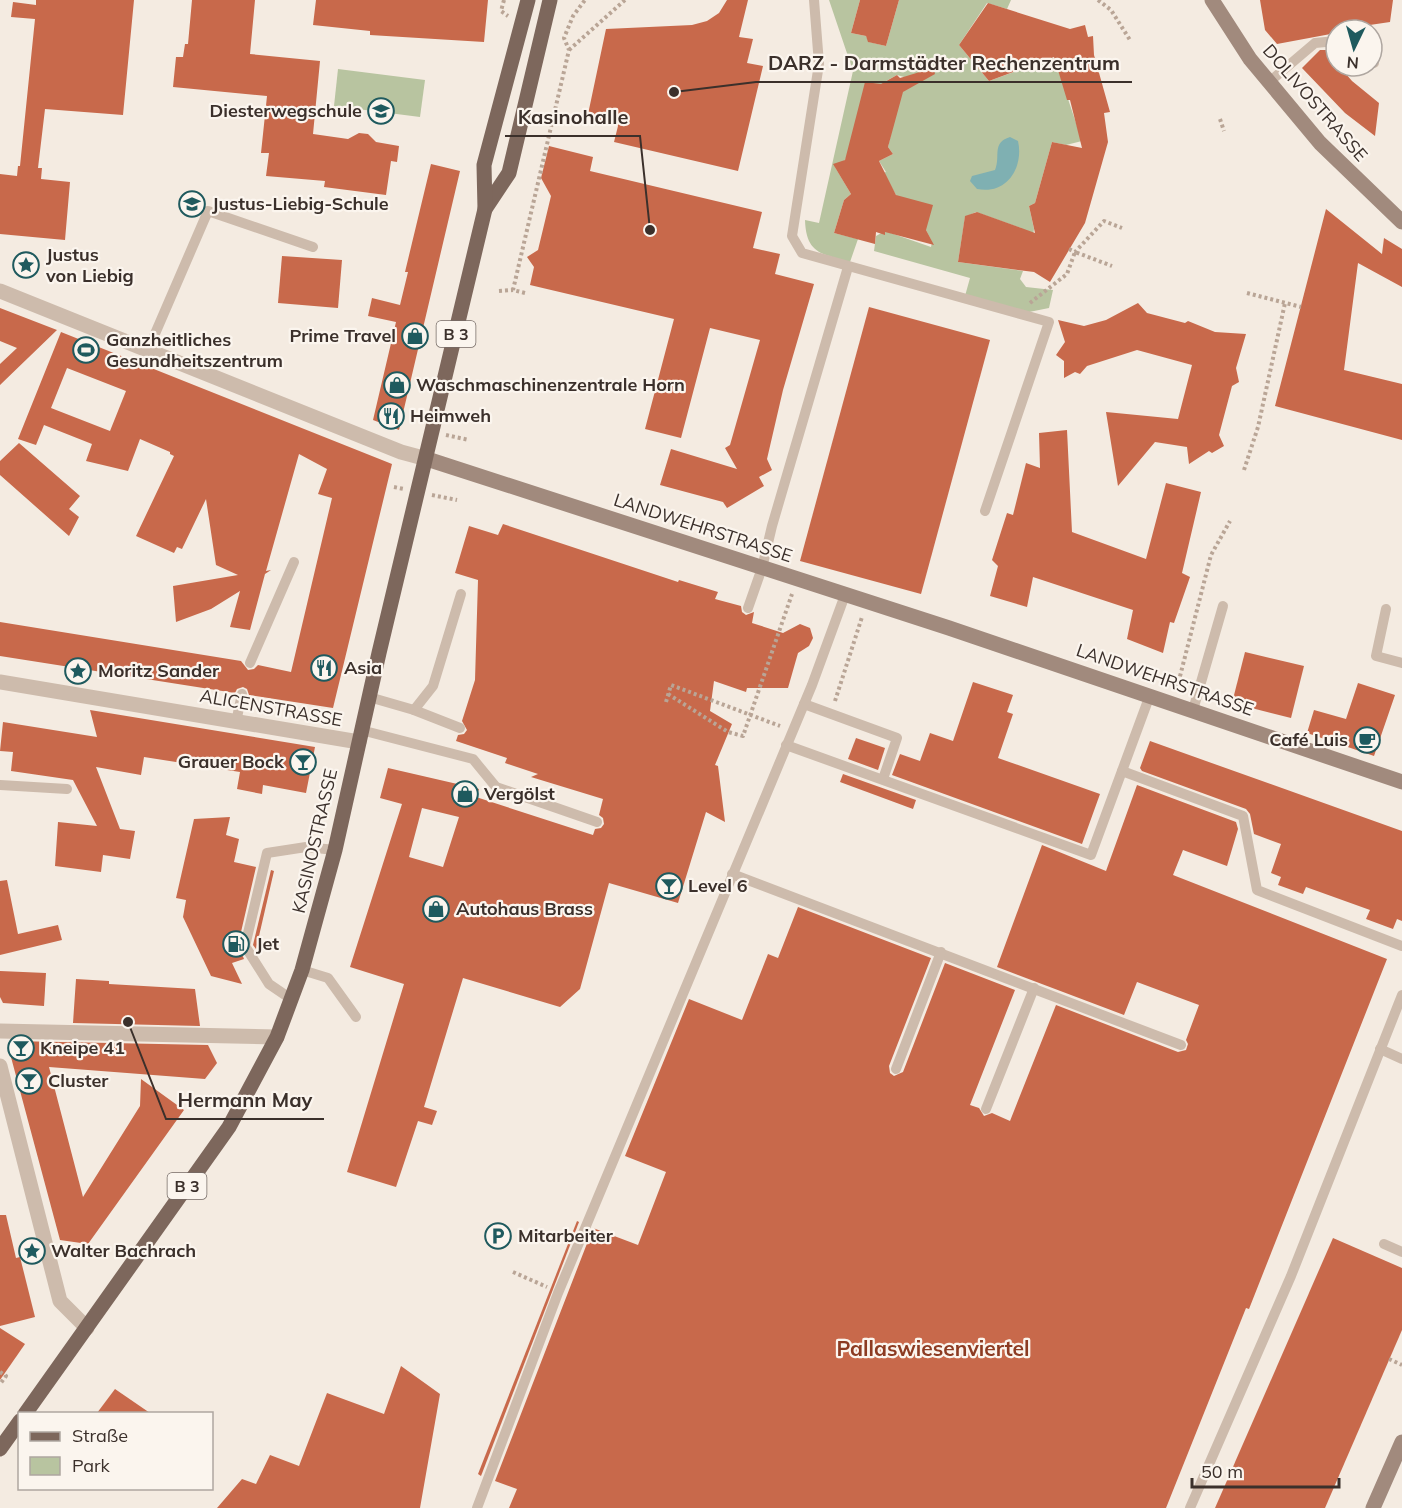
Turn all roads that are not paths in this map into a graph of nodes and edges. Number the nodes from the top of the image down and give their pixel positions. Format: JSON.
{"nodes":[{"id":1,"x":528,"y":0,"type":"edge"},
{"id":2,"x":550,"y":0,"type":"edge"},
{"id":3,"x":814,"y":0,"type":"edge"},
{"id":4,"x":1212,"y":0,"type":"edge"},
{"id":5,"x":1324,"y":43,"type":"edge"},
{"id":6,"x":1268,"y":83,"type":"junction"},
{"id":7,"x":485,"y":209,"type":"junction"},
{"id":8,"x":1402,"y":222,"type":"edge"},
{"id":9,"x":313,"y":247,"type":"dead end"},
{"id":10,"x":848,"y":267,"type":"junction"},
{"id":11,"x":0,"y":291,"type":"edge"},
{"id":12,"x":148,"y":350,"type":"junction"},
{"id":13,"x":427,"y":459,"type":"junction"},
{"id":14,"x":985,"y":512,"type":"dead end"},
{"id":15,"x":294,"y":562,"type":"dead end"},
{"id":16,"x":762,"y":568,"type":"junction"},
{"id":17,"x":461,"y":594,"type":"dead end"},
{"id":18,"x":845,"y":595,"type":"junction"},
{"id":19,"x":1223,"y":606,"type":"dead end"},
{"id":20,"x":748,"y":608,"type":"dead end"},
{"id":21,"x":1386,"y":609,"type":"dead end"},
{"id":22,"x":250,"y":663,"type":"dead end"},
{"id":23,"x":1402,"y":663,"type":"edge"},
{"id":24,"x":0,"y":682,"type":"edge"},
{"id":25,"x":242,"y":694,"type":"dead end"},
{"id":26,"x":1150,"y":695,"type":"junction"},
{"id":27,"x":369,"y":697,"type":"junction"},
{"id":28,"x":804,"y":704,"type":"junction"},
{"id":29,"x":414,"y":710,"type":"junction"},
{"id":30,"x":1192,"y":710,"type":"junction"},
{"id":31,"x":237,"y":722,"type":"junction"},
{"id":32,"x":460,"y":728,"type":"dead end"},
{"id":33,"x":360,"y":736,"type":"junction"},
{"id":34,"x":786,"y":745,"type":"junction"},
{"id":35,"x":1122,"y":771,"type":"junction"},
{"id":36,"x":883,"y":779,"type":"junction"},
{"id":37,"x":1402,"y":782,"type":"edge"},
{"id":38,"x":0,"y":785,"type":"edge"},
{"id":39,"x":67,"y":789,"type":"dead end"},
{"id":40,"x":597,"y":822,"type":"dead end"},
{"id":41,"x":335,"y":850,"type":"junction"},
{"id":42,"x":732,"y":874,"type":"junction"},
{"id":43,"x":1402,"y":946,"type":"edge"},
{"id":44,"x":941,"y":952,"type":"junction"},
{"id":45,"x":302,"y":970,"type":"junction"},
{"id":46,"x":1034,"y":988,"type":"junction"},
{"id":47,"x":1402,"y":995,"type":"edge"},
{"id":48,"x":291,"y":999,"type":"junction"},
{"id":49,"x":356,"y":1017,"type":"dead end"},
{"id":50,"x":0,"y":1031,"type":"edge"},
{"id":51,"x":277,"y":1037,"type":"junction"},
{"id":52,"x":1181,"y":1045,"type":"dead end"},
{"id":53,"x":1380,"y":1049,"type":"junction"},
{"id":54,"x":1402,"y":1059,"type":"edge"},
{"id":55,"x":0,"y":1066,"type":"edge"},
{"id":56,"x":896,"y":1069,"type":"dead end"},
{"id":57,"x":986,"y":1109,"type":"dead end"},
{"id":58,"x":1384,"y":1244,"type":"dead end"},
{"id":59,"x":1402,"y":1252,"type":"edge"},
{"id":60,"x":87,"y":1328,"type":"junction"},
{"id":61,"x":26,"y":1412,"type":"edge"},
{"id":62,"x":18,"y":1424,"type":"edge"},
{"id":63,"x":1402,"y":1442,"type":"edge"},
{"id":64,"x":0,"y":1449,"type":"edge"},
{"id":65,"x":477,"y":1508,"type":"edge"},
{"id":66,"x":1190,"y":1508,"type":"edge"},
{"id":67,"x":1373,"y":1508,"type":"edge"}],
"edges":[{"from":1,"to":7,"type":"main road","name":"KASINOSTRASSE","number":"B 3"},
{"from":2,"to":7,"type":"main road","name":"KASINOSTRASSE","number":"B 3"},
{"from":3,"to":10,"type":"lane"},
{"from":4,"to":6,"type":"street","name":"DOLIVOSTRASSE"},
{"from":5,"to":6,"type":"lane"},
{"from":6,"to":8,"type":"street","name":"DOLIVOSTRASSE"},
{"from":7,"to":13,"type":"main road","name":"KASINOSTRASSE","number":"B 3"},
{"from":9,"to":12,"type":"lane"},
{"from":10,"to":14,"type":"lane"},
{"from":10,"to":16,"type":"lane"},
{"from":11,"to":12,"type":"street","name":"LANDWEHRSTRASSE"},
{"from":12,"to":13,"type":"street","name":"LANDWEHRSTRASSE"},
{"from":13,"to":16,"type":"street","name":"LANDWEHRSTRASSE"},
{"from":13,"to":27,"type":"main road","name":"KASINOSTRASSE","number":"B 3"},
{"from":15,"to":22,"type":"lane"},
{"from":16,"to":18,"type":"street","name":"LANDWEHRSTRASSE"},
{"from":16,"to":20,"type":"lane"},
{"from":17,"to":29,"type":"lane"},
{"from":18,"to":26,"type":"street","name":"LANDWEHRSTRASSE"},
{"from":18,"to":28,"type":"lane"},
{"from":19,"to":30,"type":"lane"},
{"from":21,"to":23,"type":"lane"},
{"from":24,"to":31,"type":"street","name":"ALICENSTRASSE"},
{"from":25,"to":31,"type":"lane"},
{"from":26,"to":30,"type":"street","name":"LANDWEHRSTRASSE"},
{"from":26,"to":35,"type":"lane"},
{"from":27,"to":29,"type":"lane"},
{"from":27,"to":33,"type":"main road","name":"KASINOSTRASSE","number":"B 3"},
{"from":28,"to":34,"type":"lane"},
{"from":28,"to":36,"type":"lane"},
{"from":29,"to":32,"type":"lane"},
{"from":30,"to":37,"type":"street","name":"LANDWEHRSTRASSE"},
{"from":31,"to":33,"type":"street","name":"ALICENSTRASSE"},
{"from":33,"to":40,"type":"lane"},
{"from":33,"to":41,"type":"main road","name":"KASINOSTRASSE","number":"B 3"},
{"from":34,"to":36,"type":"lane"},
{"from":34,"to":42,"type":"lane"},
{"from":35,"to":36,"type":"lane"},
{"from":35,"to":43,"type":"lane"},
{"from":38,"to":39,"type":"lane"},
{"from":41,"to":45,"type":"main road","name":"KASINOSTRASSE","number":"B 3"},
{"from":41,"to":48,"type":"lane"},
{"from":42,"to":44,"type":"lane"},
{"from":42,"to":65,"type":"lane"},
{"from":44,"to":46,"type":"lane"},
{"from":44,"to":56,"type":"lane"},
{"from":45,"to":48,"type":"main road","name":"KASINOSTRASSE","number":"B 3"},
{"from":45,"to":49,"type":"lane"},
{"from":46,"to":52,"type":"lane"},
{"from":46,"to":57,"type":"lane"},
{"from":47,"to":53,"type":"lane"},
{"from":48,"to":51,"type":"main road","name":"KASINOSTRASSE","number":"B 3"},
{"from":50,"to":51,"type":"street"},
{"from":51,"to":60,"type":"main road","name":"KASINOSTRASSE","number":"B 3"},
{"from":53,"to":54,"type":"lane"},
{"from":53,"to":66,"type":"lane"},
{"from":55,"to":60,"type":"street"},
{"from":58,"to":59,"type":"lane"},
{"from":60,"to":61,"type":"main road","name":"KASINOSTRASSE","number":"B 3"},
{"from":62,"to":64,"type":"main road"},
{"from":63,"to":67,"type":"street"}]}
